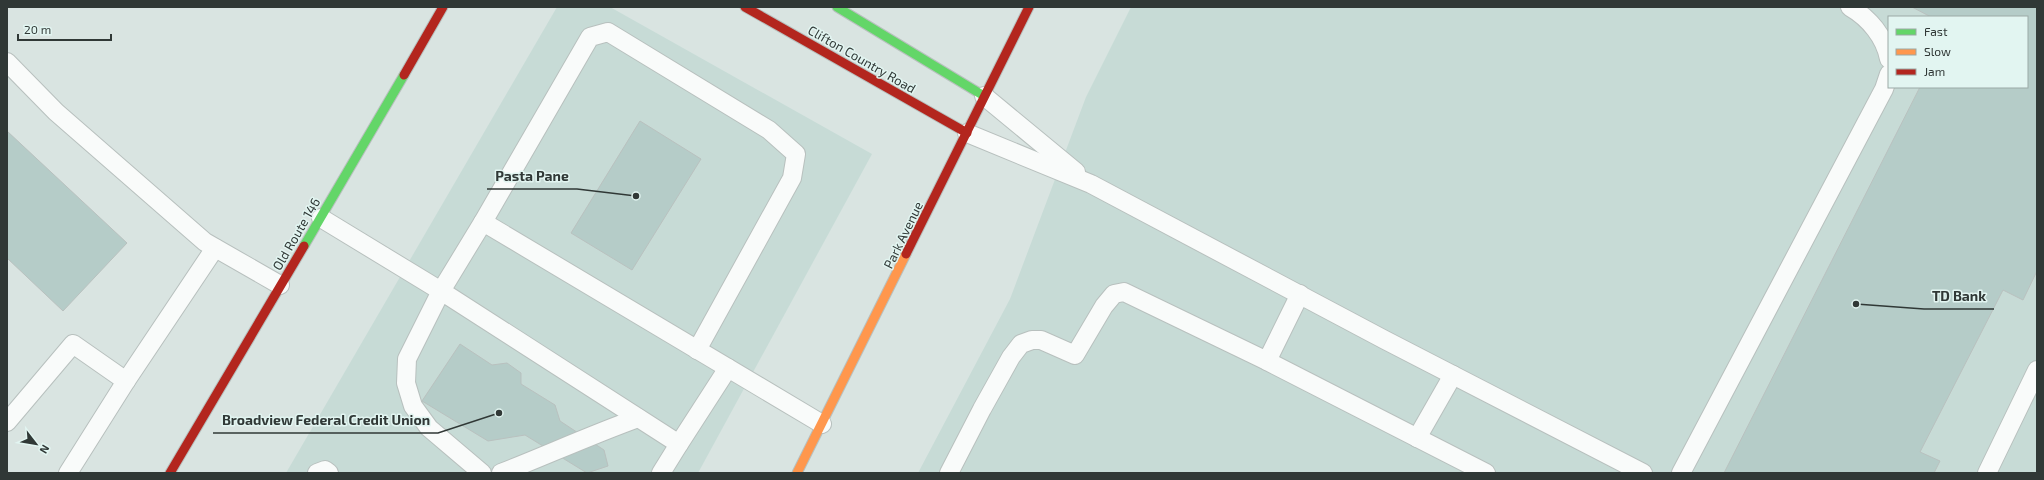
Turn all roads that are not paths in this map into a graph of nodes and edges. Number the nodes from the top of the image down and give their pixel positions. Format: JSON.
{"nodes":[{"id":1,"x":443,"y":7,"type":"edge"},
{"id":2,"x":745,"y":7,"type":"edge"},
{"id":3,"x":837,"y":7,"type":"edge"},
{"id":4,"x":1029,"y":7,"type":"edge"},
{"id":5,"x":1850,"y":7,"type":"edge"},
{"id":6,"x":1888,"y":52,"type":"edge"},
{"id":7,"x":7,"y":62,"type":"edge"},
{"id":8,"x":1888,"y":77,"type":"edge"},
{"id":9,"x":984,"y":96,"type":"junction"},
{"id":10,"x":967,"y":133,"type":"junction"},
{"id":11,"x":1091,"y":184,"type":"junction"},
{"id":12,"x":321,"y":218,"type":"junction"},
{"id":13,"x":483,"y":222,"type":"junction"},
{"id":14,"x":215,"y":248,"type":"junction"},
{"id":15,"x":280,"y":285,"type":"junction"},
{"id":16,"x":441,"y":291,"type":"junction"},
{"id":17,"x":1300,"y":294,"type":"junction"},
{"id":18,"x":697,"y":350,"type":"junction"},
{"id":19,"x":1267,"y":361,"type":"junction"},
{"id":20,"x":728,"y":368,"type":"junction"},
{"id":21,"x":2037,"y":370,"type":"edge"},
{"id":22,"x":1453,"y":375,"type":"junction"},
{"id":23,"x":126,"y":381,"type":"junction"},
{"id":24,"x":638,"y":418,"type":"junction"},
{"id":25,"x":7,"y":422,"type":"edge"},
{"id":26,"x":822,"y":424,"type":"junction"},
{"id":27,"x":1417,"y":438,"type":"junction"},
{"id":28,"x":679,"y":444,"type":"junction"},
{"id":29,"x":68,"y":473,"type":"edge"},
{"id":30,"x":170,"y":473,"type":"edge"},
{"id":31,"x":317,"y":473,"type":"edge"},
{"id":32,"x":329,"y":473,"type":"edge"},
{"id":33,"x":482,"y":473,"type":"edge"},
{"id":34,"x":501,"y":473,"type":"edge"},
{"id":35,"x":661,"y":473,"type":"edge"},
{"id":36,"x":798,"y":473,"type":"edge"},
{"id":37,"x":949,"y":473,"type":"edge"},
{"id":38,"x":1486,"y":473,"type":"edge"},
{"id":39,"x":1643,"y":473,"type":"edge"},
{"id":40,"x":1681,"y":473,"type":"edge"},
{"id":41,"x":1987,"y":473,"type":"edge"}],
"edges":[{"from":1,"to":12,"type":"street","name":"Old Route 146"},
{"from":2,"to":10,"type":"street","name":"Clifton Country Road"},
{"from":3,"to":9,"type":"street"},
{"from":4,"to":9,"type":"street","name":"Park Avenue"},
{"from":5,"to":6,"type":"lane"},
{"from":7,"to":14,"type":"lane"},
{"from":8,"to":40,"type":"lane"},
{"from":9,"to":10,"type":"street","name":"Park Avenue"},
{"from":9,"to":11,"type":"lane"},
{"from":10,"to":11,"type":"lane"},
{"from":10,"to":26,"type":"street","name":"Park Avenue"},
{"from":11,"to":17,"type":"lane"},
{"from":12,"to":15,"type":"street","name":"Old Route 146"},
{"from":12,"to":16,"type":"lane"},
{"from":13,"to":16,"type":"lane"},
{"from":13,"to":18,"type":"lane"},
{"from":13,"to":18,"type":"lane"},
{"from":14,"to":15,"type":"lane"},
{"from":14,"to":23,"type":"lane"},
{"from":15,"to":30,"type":"street","name":"Old Route 146"},
{"from":16,"to":24,"type":"lane"},
{"from":16,"to":33,"type":"lane"},
{"from":17,"to":19,"type":"lane"},
{"from":17,"to":22,"type":"lane"},
{"from":18,"to":20,"type":"lane"},
{"from":19,"to":27,"type":"lane"},
{"from":19,"to":37,"type":"lane"},
{"from":20,"to":26,"type":"lane"},
{"from":20,"to":28,"type":"lane"},
{"from":21,"to":41,"type":"lane"},
{"from":22,"to":27,"type":"lane"},
{"from":22,"to":39,"type":"lane"},
{"from":23,"to":25,"type":"lane"},
{"from":23,"to":29,"type":"lane"},
{"from":24,"to":28,"type":"lane"},
{"from":24,"to":34,"type":"lane"},
{"from":26,"to":36,"type":"street","name":"Park Avenue"},
{"from":27,"to":38,"type":"lane"},
{"from":28,"to":35,"type":"lane"},
{"from":31,"to":32,"type":"lane"}]}
